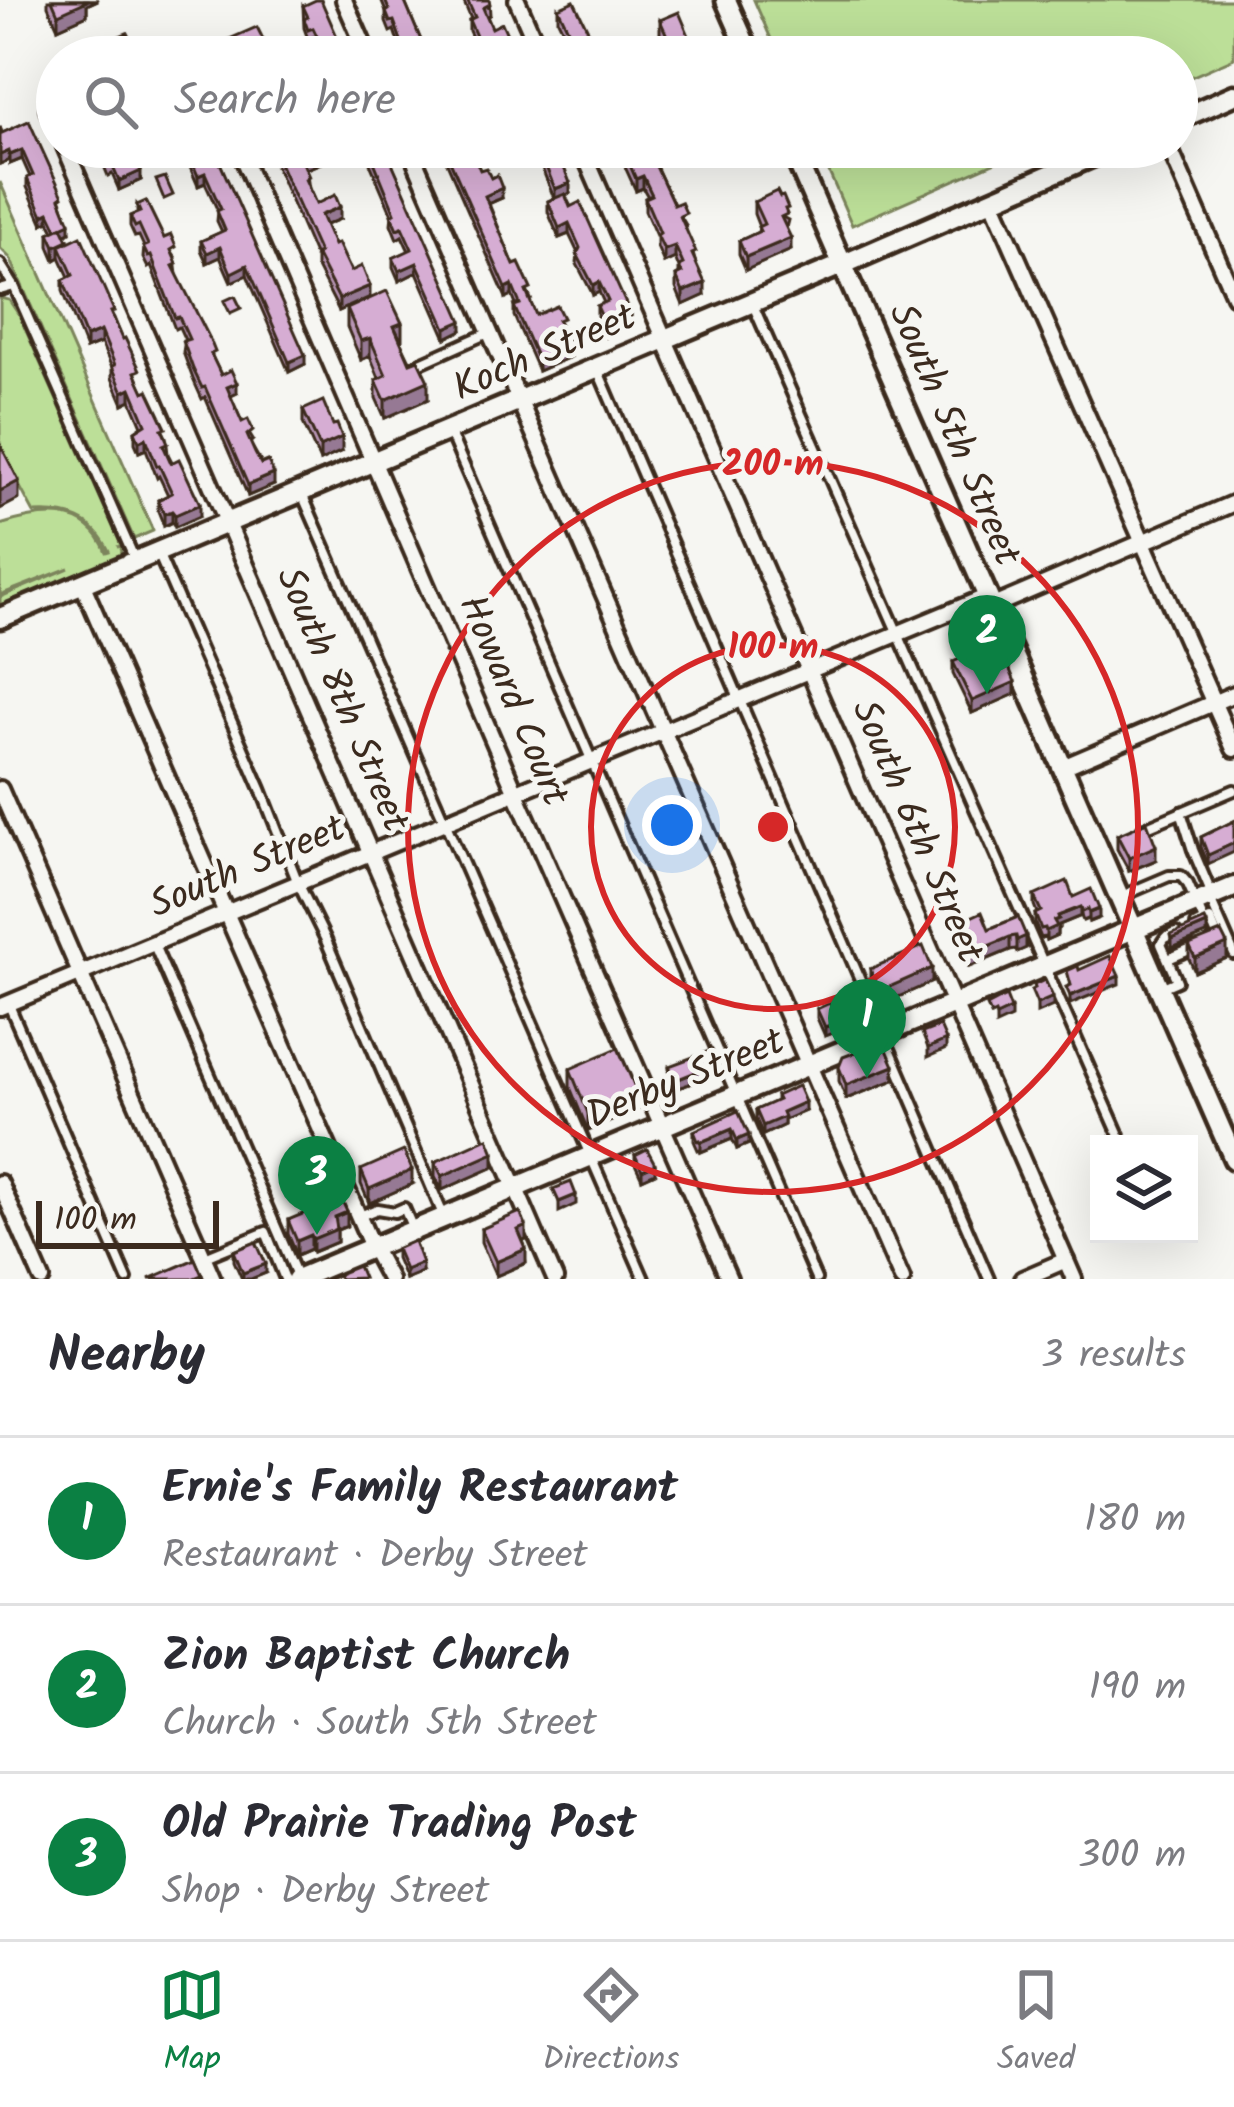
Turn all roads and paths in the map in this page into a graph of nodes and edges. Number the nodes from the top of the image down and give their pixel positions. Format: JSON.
{"nodes":[{"id":1,"x":344,"y":0,"type":"edge"},
{"id":2,"x":517,"y":0,"type":"edge"},
{"id":3,"x":726,"y":0,"type":"edge"},
{"id":4,"x":360,"y":36,"type":"edge"},
{"id":5,"x":533,"y":36,"type":"edge"},
{"id":6,"x":742,"y":36,"type":"edge"},
{"id":7,"x":1234,"y":94,"type":"edge"},
{"id":8,"x":1198,"y":110,"type":"edge"},
{"id":9,"x":74,"y":168,"type":"edge"},
{"id":10,"x":247,"y":168,"type":"edge"},
{"id":11,"x":418,"y":168,"type":"edge"},
{"id":12,"x":590,"y":168,"type":"edge"},
{"id":13,"x":801,"y":168,"type":"edge"},
{"id":14,"x":1066,"y":168,"type":"edge"},
{"id":15,"x":1178,"y":168,"type":"edge"},
{"id":16,"x":992,"y":200,"type":"junction"},
{"id":17,"x":0,"y":264,"type":"edge"},
{"id":18,"x":844,"y":264,"type":"junction"},
{"id":19,"x":14,"y":286,"type":"junction"},
{"id":20,"x":0,"y":290,"type":"edge"},
{"id":21,"x":1234,"y":296,"type":"edge"},
{"id":22,"x":752,"y":303,"type":"junction"},
{"id":23,"x":490,"y":333,"type":"junction"},
{"id":24,"x":665,"y":339,"type":"junction"},
{"id":25,"x":413,"y":367,"type":"edge"},
{"id":26,"x":596,"y":368,"type":"junction"},
{"id":27,"x":519,"y":400,"type":"junction"},
{"id":28,"x":448,"y":430,"type":"junction"},
{"id":29,"x":374,"y":461,"type":"junction"},
{"id":30,"x":302,"y":491,"type":"junction"},
{"id":31,"x":1234,"y":503,"type":"edge"},
{"id":32,"x":229,"y":522,"type":"junction"},
{"id":33,"x":1142,"y":543,"type":"junction"},
{"id":34,"x":158,"y":551,"type":"junction"},
{"id":35,"x":136,"y":561,"type":"junction"},
{"id":36,"x":82,"y":583,"type":"junction"},
{"id":37,"x":988,"y":602,"type":"junction"},
{"id":38,"x":0,"y":618,"type":"edge"},
{"id":39,"x":899,"y":633,"type":"junction"},
{"id":40,"x":810,"y":670,"type":"junction"},
{"id":41,"x":1234,"y":694,"type":"edge"},
{"id":42,"x":740,"y":700,"type":"junction"},
{"id":43,"x":1214,"y":703,"type":"junction"},
{"id":44,"x":663,"y":731,"type":"junction"},
{"id":45,"x":1234,"y":749,"type":"edge"},
{"id":46,"x":594,"y":760,"type":"junction"},
{"id":47,"x":1063,"y":767,"type":"junction"},
{"id":48,"x":0,"y":789,"type":"edge"},
{"id":49,"x":1234,"y":790,"type":"edge"},
{"id":50,"x":516,"y":793,"type":"junction"},
{"id":51,"x":1181,"y":812,"type":"junction"},
{"id":52,"x":447,"y":821,"type":"junction"},
{"id":53,"x":1140,"y":830,"type":"edge"},
{"id":54,"x":371,"y":853,"type":"junction"},
{"id":55,"x":298,"y":883,"type":"junction"},
{"id":56,"x":1234,"y":887,"type":"edge"},
{"id":57,"x":1121,"y":897,"type":"junction"},
{"id":58,"x":1206,"y":905,"type":"junction"},
{"id":59,"x":227,"y":913,"type":"junction"},
{"id":60,"x":1169,"y":926,"type":"junction"},
{"id":61,"x":1136,"y":929,"type":"junction"},
{"id":62,"x":153,"y":944,"type":"junction"},
{"id":63,"x":1234,"y":954,"type":"edge"},
{"id":64,"x":1161,"y":959,"type":"junction"},
{"id":65,"x":1045,"y":967,"type":"junction"},
{"id":66,"x":80,"y":974,"type":"junction"},
{"id":67,"x":4,"y":1005,"type":"edge"},
{"id":68,"x":955,"y":1005,"type":"junction"},
{"id":69,"x":883,"y":1035,"type":"junction"},
{"id":70,"x":808,"y":1066,"type":"junction"},
{"id":71,"x":736,"y":1095,"type":"junction"},
{"id":72,"x":662,"y":1126,"type":"junction"},
{"id":73,"x":1119,"y":1135,"type":"edge"},
{"id":74,"x":591,"y":1155,"type":"junction"},
{"id":75,"x":1234,"y":1159,"type":"edge"},
{"id":76,"x":0,"y":1183,"type":"edge"},
{"id":77,"x":514,"y":1187,"type":"junction"},
{"id":78,"x":359,"y":1217,"type":"junction"},
{"id":79,"x":444,"y":1217,"type":"junction"},
{"id":80,"x":414,"y":1230,"type":"junction"},
{"id":81,"x":372,"y":1247,"type":"junction"},
{"id":82,"x":204,"y":1258,"type":"junction"},
{"id":83,"x":1066,"y":1260,"type":"junction"},
{"id":84,"x":42,"y":1279,"type":"edge"},
{"id":85,"x":127,"y":1279,"type":"edge"},
{"id":86,"x":213,"y":1279,"type":"edge"},
{"id":87,"x":285,"y":1279,"type":"edge"},
{"id":88,"x":297,"y":1279,"type":"edge"},
{"id":89,"x":389,"y":1279,"type":"edge"},
{"id":90,"x":555,"y":1279,"type":"edge"},
{"id":91,"x":644,"y":1279,"type":"edge"},
{"id":92,"x":729,"y":1279,"type":"edge"},
{"id":93,"x":816,"y":1279,"type":"edge"},
{"id":94,"x":902,"y":1279,"type":"edge"},
{"id":95,"x":989,"y":1279,"type":"edge"},
{"id":96,"x":1022,"y":1279,"type":"edge"},
{"id":97,"x":1074,"y":1279,"type":"edge"}],
"edges":[{"from":1,"to":4,"type":"street"},
{"from":2,"to":5,"type":"street"},
{"from":3,"to":6,"type":"street"},
{"from":7,"to":8,"type":"street"},
{"from":9,"to":32,"type":"street","name":"South 8th Street"},
{"from":10,"to":29,"type":"street","name":"Howard Court"},
{"from":11,"to":23,"type":"street"},
{"from":12,"to":24,"type":"street","name":"South 6th Street"},
{"from":13,"to":18,"type":"street","name":"South 5th Street"},
{"from":14,"to":16,"type":"street","name":"Koch Street"},
{"from":15,"to":21,"type":"street"},
{"from":16,"to":18,"type":"street","name":"Koch Street"},
{"from":16,"to":33,"type":"street"},
{"from":17,"to":19,"type":"lane"},
{"from":18,"to":22,"type":"street","name":"Koch Street"},
{"from":18,"to":37,"type":"street","name":"South 5th Street"},
{"from":19,"to":20,"type":"lane"},
{"from":19,"to":35,"type":"lane"},
{"from":22,"to":24,"type":"street","name":"Koch Street"},
{"from":22,"to":39,"type":"lane"},
{"from":23,"to":25,"type":"lane"},
{"from":23,"to":27,"type":"street"},
{"from":24,"to":26,"type":"street","name":"Koch Street"},
{"from":24,"to":40,"type":"street","name":"South 6th Street"},
{"from":26,"to":27,"type":"street","name":"Koch Street"},
{"from":26,"to":42,"type":"lane"},
{"from":27,"to":28,"type":"street","name":"Koch Street"},
{"from":27,"to":44,"type":"street"},
{"from":28,"to":29,"type":"street","name":"Koch Street"},
{"from":28,"to":46,"type":"lane"},
{"from":29,"to":30,"type":"street","name":"Koch Street"},
{"from":29,"to":50,"type":"street","name":"Howard Court"},
{"from":30,"to":32,"type":"street","name":"Koch Street"},
{"from":30,"to":52,"type":"lane"},
{"from":31,"to":33,"type":"street","name":"South Street"},
{"from":32,"to":34,"type":"street","name":"Koch Street"},
{"from":32,"to":54,"type":"street","name":"South 8th Street"},
{"from":33,"to":37,"type":"street","name":"South Street"},
{"from":33,"to":43,"type":"street"},
{"from":34,"to":35,"type":"street","name":"Koch Street"},
{"from":34,"to":55,"type":"lane"},
{"from":35,"to":36,"type":"street","name":"Koch Street"},
{"from":36,"to":38,"type":"street","name":"Koch Street"},
{"from":36,"to":59,"type":"street"},
{"from":37,"to":39,"type":"street","name":"South Street"},
{"from":37,"to":47,"type":"street","name":"South 5th Street"},
{"from":39,"to":40,"type":"street","name":"South Street"},
{"from":39,"to":65,"type":"lane"},
{"from":40,"to":42,"type":"street","name":"South Street"},
{"from":40,"to":68,"type":"street","name":"South 6th Street"},
{"from":41,"to":43,"type":"street"},
{"from":42,"to":44,"type":"street","name":"South Street"},
{"from":42,"to":69,"type":"lane"},
{"from":43,"to":45,"type":"street"},
{"from":43,"to":47,"type":"street"},
{"from":44,"to":46,"type":"street","name":"South Street"},
{"from":44,"to":70,"type":"street"},
{"from":46,"to":50,"type":"street","name":"South Street"},
{"from":46,"to":71,"type":"lane"},
{"from":47,"to":57,"type":"street","name":"South 5th Street"},
{"from":48,"to":66,"type":"street"},
{"from":49,"to":51,"type":"lane"},
{"from":50,"to":52,"type":"street","name":"South Street"},
{"from":50,"to":72,"type":"street","name":"Howard Court"},
{"from":51,"to":53,"type":"lane"},
{"from":51,"to":58,"type":"lane"},
{"from":52,"to":54,"type":"street","name":"South Street"},
{"from":52,"to":74,"type":"lane"},
{"from":54,"to":55,"type":"street","name":"South Street"},
{"from":54,"to":77,"type":"street","name":"South 8th Street"},
{"from":55,"to":59,"type":"street","name":"South Street"},
{"from":55,"to":79,"type":"lane"},
{"from":56,"to":58,"type":"street","name":"Derby Street"},
{"from":57,"to":58,"type":"lane"},
{"from":57,"to":61,"type":"street","name":"South 5th Street"},
{"from":58,"to":60,"type":"street","name":"Derby Street"},
{"from":58,"to":63,"type":"lane"},
{"from":58,"to":64,"type":"lane"},
{"from":59,"to":62,"type":"street","name":"South Street"},
{"from":59,"to":78,"type":"street"},
{"from":60,"to":61,"type":"street","name":"Derby Street"},
{"from":60,"to":64,"type":"lane"},
{"from":61,"to":64,"type":"street","name":"South 5th Street"},
{"from":61,"to":65,"type":"street","name":"Derby Street"},
{"from":62,"to":66,"type":"street","name":"South Street"},
{"from":62,"to":88,"type":"lane"},
{"from":64,"to":75,"type":"street","name":"South 5th Street"},
{"from":65,"to":68,"type":"street","name":"Derby Street"},
{"from":65,"to":73,"type":"lane"},
{"from":66,"to":67,"type":"street","name":"South Street"},
{"from":66,"to":82,"type":"street"},
{"from":67,"to":85,"type":"lane"},
{"from":68,"to":69,"type":"street","name":"Derby Street"},
{"from":68,"to":83,"type":"street","name":"South 6th Street"},
{"from":69,"to":70,"type":"street","name":"Derby Street"},
{"from":69,"to":95,"type":"lane"},
{"from":70,"to":71,"type":"street","name":"Derby Street"},
{"from":70,"to":94,"type":"street"},
{"from":71,"to":72,"type":"street","name":"Derby Street"},
{"from":71,"to":93,"type":"lane"},
{"from":72,"to":74,"type":"street","name":"Derby Street"},
{"from":72,"to":92,"type":"street","name":"Howard Court"},
{"from":74,"to":77,"type":"street","name":"Derby Street"},
{"from":74,"to":91,"type":"lane"},
{"from":76,"to":84,"type":"street"},
{"from":77,"to":79,"type":"street","name":"Derby Street"},
{"from":77,"to":90,"type":"street","name":"South 8th Street"},
{"from":78,"to":80,"type":"lane"},
{"from":78,"to":81,"type":"street"},
{"from":79,"to":80,"type":"street","name":"Derby Street"},
{"from":80,"to":81,"type":"street","name":"Derby Street"},
{"from":81,"to":88,"type":"street","name":"Derby Street"},
{"from":81,"to":89,"type":"street"},
{"from":82,"to":86,"type":"street"},
{"from":82,"to":87,"type":"lane"},
{"from":83,"to":96,"type":"street"},
{"from":83,"to":97,"type":"street","name":"South 6th Street"}]}
